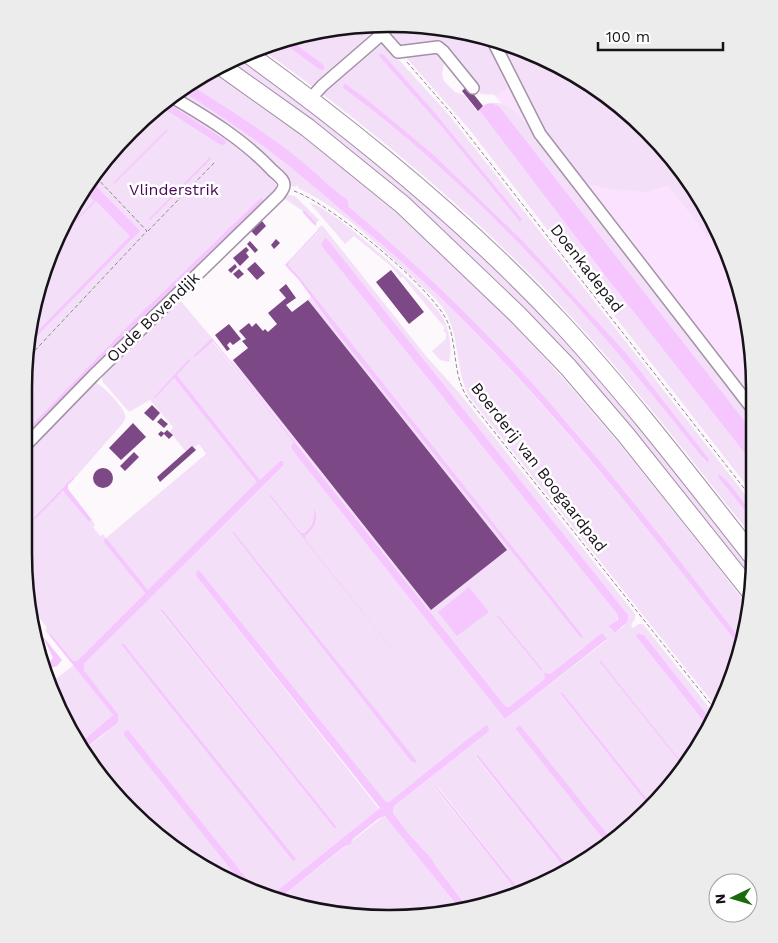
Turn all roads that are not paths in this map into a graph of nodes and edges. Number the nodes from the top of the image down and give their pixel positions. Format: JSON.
{"nodes":[{"id":1,"x":382,"y":34,"type":"joint"},
{"id":2,"x":502,"y":50,"type":"edge"},
{"id":3,"x":255,"y":59,"type":"edge"},
{"id":4,"x":228,"y":71,"type":"edge"},
{"id":5,"x":473,"y":88,"type":"dead end"},
{"id":6,"x":310,"y":99,"type":"junction"},
{"id":7,"x":179,"y":101,"type":"edge"},
{"id":8,"x":746,"y":401,"type":"edge"},
{"id":9,"x":32,"y":439,"type":"edge"},
{"id":10,"x":746,"y":548,"type":"edge"},
{"id":11,"x":744,"y":583,"type":"edge"}],
"edges":[{"from":1,"to":5,"type":"street"},
{"from":1,"to":6,"type":"street"},
{"from":2,"to":8,"type":"street"},
{"from":3,"to":6,"type":"highway"},
{"from":4,"to":11,"type":"highway"},
{"from":6,"to":10,"type":"highway"},
{"from":7,"to":9,"type":"street","name":"Oude Bovendijk"}]}
